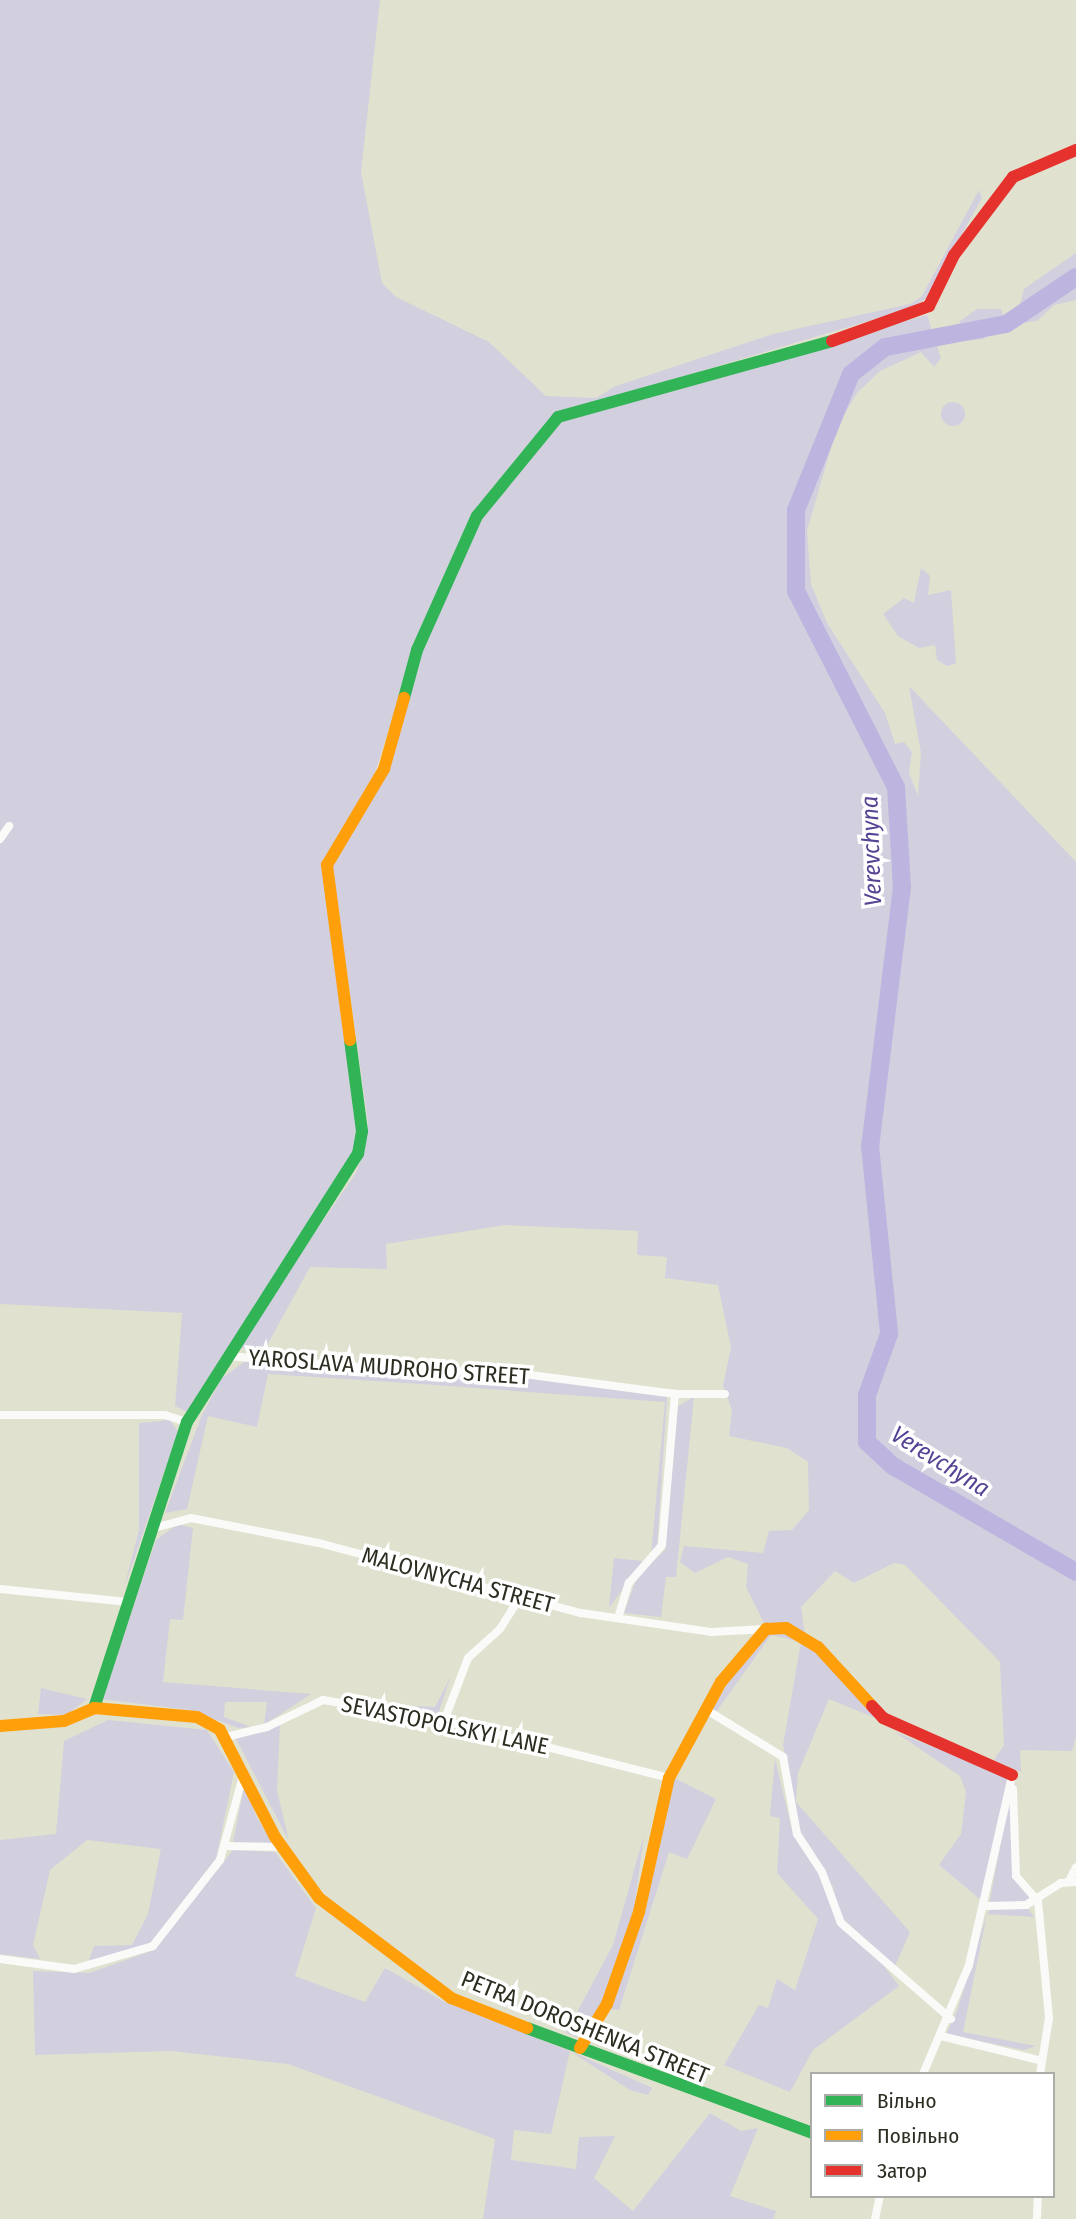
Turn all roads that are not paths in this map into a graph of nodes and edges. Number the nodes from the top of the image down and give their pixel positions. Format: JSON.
{"nodes":[{"id":1,"x":1076,"y":150,"type":"edge"},
{"id":2,"x":9,"y":826,"type":"dead end"},
{"id":3,"x":0,"y":839,"type":"edge"},
{"id":4,"x":227,"y":1356,"type":"junction"},
{"id":5,"x":676,"y":1394,"type":"junction"},
{"id":6,"x":725,"y":1394,"type":"dead end"},
{"id":7,"x":0,"y":1415,"type":"edge"},
{"id":8,"x":187,"y":1422,"type":"junction"},
{"id":9,"x":154,"y":1528,"type":"junction"},
{"id":10,"x":0,"y":1589,"type":"edge"},
{"id":11,"x":520,"y":1597,"type":"junction"},
{"id":12,"x":128,"y":1602,"type":"junction"},
{"id":13,"x":618,"y":1618,"type":"junction"},
{"id":14,"x":769,"y":1627,"type":"junction"},
{"id":15,"x":93,"y":1708,"type":"junction"},
{"id":16,"x":705,"y":1709,"type":"junction"},
{"id":17,"x":444,"y":1721,"type":"junction"},
{"id":18,"x":0,"y":1726,"type":"edge"},
{"id":19,"x":226,"y":1737,"type":"junction"},
{"id":20,"x":245,"y":1770,"type":"junction"},
{"id":21,"x":1012,"y":1775,"type":"junction"},
{"id":22,"x":669,"y":1779,"type":"junction"},
{"id":23,"x":227,"y":1846,"type":"junction"},
{"id":24,"x":282,"y":1847,"type":"junction"},
{"id":25,"x":1076,"y":1867,"type":"edge"},
{"id":26,"x":1073,"y":1880,"type":"edge"},
{"id":27,"x":1038,"y":1901,"type":"junction"},
{"id":28,"x":986,"y":1906,"type":"junction"},
{"id":29,"x":0,"y":1959,"type":"edge"},
{"id":30,"x":951,"y":2019,"type":"junction"},
{"id":31,"x":941,"y":2036,"type":"junction"},
{"id":32,"x":580,"y":2048,"type":"junction"},
{"id":33,"x":1039,"y":2060,"type":"junction"},
{"id":34,"x":924,"y":2072,"type":"edge"},
{"id":35,"x":1040,"y":2072,"type":"edge"},
{"id":36,"x":810,"y":2132,"type":"edge"},
{"id":37,"x":880,"y":2198,"type":"edge"},
{"id":38,"x":1038,"y":2198,"type":"edge"},
{"id":39,"x":875,"y":2219,"type":"edge"},
{"id":40,"x":1037,"y":2219,"type":"edge"}],
"edges":[{"from":1,"to":4,"type":"street"},
{"from":2,"to":3,"type":"street"},
{"from":4,"to":5,"type":"street","name":"YAROSLAVA MUDROHO STREET"},
{"from":4,"to":8,"type":"street"},
{"from":5,"to":6,"type":"street","name":"YAROSLAVA MUDROHO STREET"},
{"from":5,"to":13,"type":"street"},
{"from":7,"to":8,"type":"street"},
{"from":8,"to":9,"type":"street"},
{"from":9,"to":11,"type":"street","name":"MALOVNYCHA STREET"},
{"from":9,"to":12,"type":"street"},
{"from":10,"to":12,"type":"street"},
{"from":11,"to":13,"type":"street","name":"MALOVNYCHA STREET"},
{"from":11,"to":17,"type":"street"},
{"from":12,"to":15,"type":"street"},
{"from":13,"to":14,"type":"street","name":"MALOVNYCHA STREET"},
{"from":14,"to":16,"type":"street"},
{"from":14,"to":21,"type":"street"},
{"from":15,"to":18,"type":"street"},
{"from":15,"to":19,"type":"street","name":"PETRA DOROSHENKA STREET"},
{"from":16,"to":22,"type":"street"},
{"from":16,"to":30,"type":"street"},
{"from":17,"to":19,"type":"street","name":"SEVASTOPOLSKYI LANE"},
{"from":17,"to":22,"type":"street","name":"SEVASTOPOLSKYI LANE"},
{"from":19,"to":20,"type":"street","name":"PETRA DOROSHENKA STREET"},
{"from":20,"to":23,"type":"street"},
{"from":20,"to":24,"type":"street","name":"PETRA DOROSHENKA STREET"},
{"from":21,"to":27,"type":"street"},
{"from":21,"to":28,"type":"street"},
{"from":22,"to":32,"type":"street"},
{"from":23,"to":24,"type":"street"},
{"from":23,"to":29,"type":"street"},
{"from":24,"to":32,"type":"street","name":"PETRA DOROSHENKA STREET"},
{"from":25,"to":26,"type":"street"},
{"from":26,"to":27,"type":"street"},
{"from":27,"to":28,"type":"street"},
{"from":27,"to":33,"type":"street"},
{"from":28,"to":30,"type":"street"},
{"from":30,"to":31,"type":"street"},
{"from":31,"to":33,"type":"street"},
{"from":31,"to":34,"type":"street"},
{"from":32,"to":36,"type":"street","name":"PETRA DOROSHENKA STREET"},
{"from":33,"to":35,"type":"street"},
{"from":37,"to":39,"type":"street"},
{"from":38,"to":40,"type":"street"}]}
